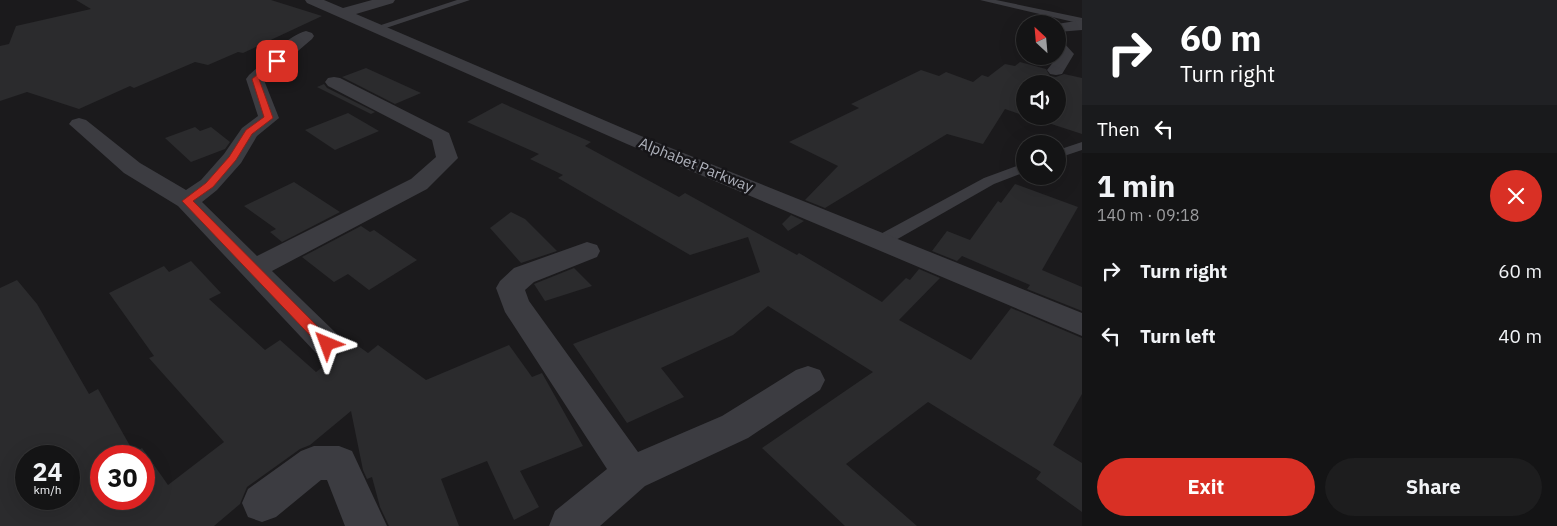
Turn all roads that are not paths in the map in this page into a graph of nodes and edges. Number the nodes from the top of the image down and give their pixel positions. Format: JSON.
{"nodes":[{"id":1,"x":312,"y":0,"type":"edge"},
{"id":2,"x":388,"y":0,"type":"edge"},
{"id":3,"x":466,"y":0,"type":"edge"},
{"id":4,"x":984,"y":0,"type":"edge"},
{"id":5,"x":342,"y":13,"type":"junction"},
{"id":6,"x":1082,"y":21,"type":"edge"},
{"id":7,"x":1082,"y":25,"type":"edge"},
{"id":8,"x":1066,"y":27,"type":"edge"},
{"id":9,"x":377,"y":28,"type":"junction"},
{"id":10,"x":306,"y":36,"type":"dead end"},
{"id":11,"x":1059,"y":65,"type":"edge"},
{"id":12,"x":1056,"y":70,"type":"dead end"},
{"id":13,"x":334,"y":82,"type":"dead end"},
{"id":14,"x":79,"y":124,"type":"dead end"},
{"id":15,"x":1082,"y":146,"type":"edge"},
{"id":16,"x":1066,"y":151,"type":"edge"},
{"id":17,"x":1016,"y":170,"type":"edge"},
{"id":18,"x":187,"y":201,"type":"junction"},
{"id":19,"x":881,"y":241,"type":"junction"},
{"id":20,"x":587,"y":251,"type":"dead end"},
{"id":21,"x":254,"y":269,"type":"junction"},
{"id":22,"x":1082,"y":325,"type":"edge"},
{"id":23,"x":327,"y":344,"type":"dead end"},
{"id":24,"x":808,"y":380,"type":"dead end"},
{"id":25,"x":631,"y":474,"type":"junction"},
{"id":26,"x":262,"y":503,"type":"dead end"},
{"id":27,"x":366,"y":526,"type":"edge"},
{"id":28,"x":570,"y":526,"type":"edge"}],
"edges":[{"from":1,"to":5,"type":"street","name":"Alphabet Parkway"},
{"from":2,"to":5,"type":"street"},
{"from":3,"to":9,"type":"lane"},
{"from":4,"to":6,"type":"lane"},
{"from":5,"to":9,"type":"street","name":"Alphabet Parkway"},
{"from":7,"to":8,"type":"street"},
{"from":9,"to":19,"type":"street","name":"Alphabet Parkway"},
{"from":10,"to":18,"type":"street"},
{"from":11,"to":12,"type":"street"},
{"from":13,"to":21,"type":"street"},
{"from":14,"to":18,"type":"street"},
{"from":15,"to":16,"type":"lane"},
{"from":17,"to":19,"type":"lane"},
{"from":18,"to":21,"type":"street"},
{"from":19,"to":22,"type":"street","name":"Alphabet Parkway"},
{"from":20,"to":25,"type":"street"},
{"from":21,"to":23,"type":"street"},
{"from":24,"to":25,"type":"street"},
{"from":25,"to":28,"type":"street"},
{"from":26,"to":27,"type":"street"}]}
